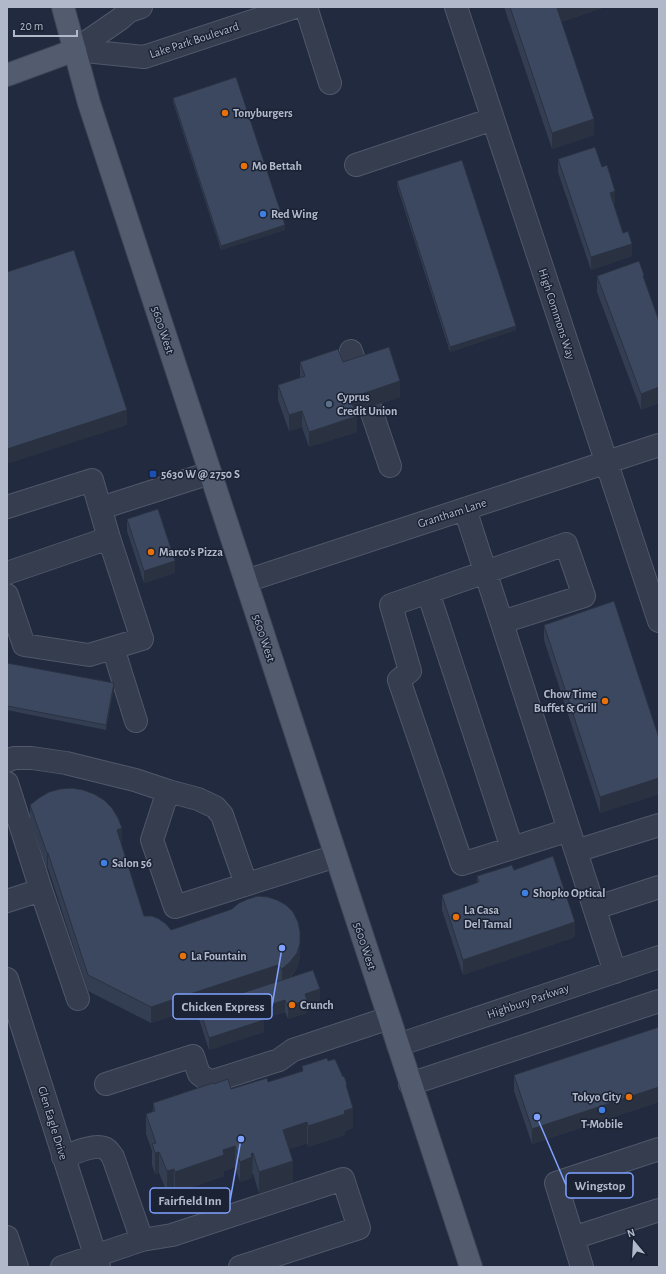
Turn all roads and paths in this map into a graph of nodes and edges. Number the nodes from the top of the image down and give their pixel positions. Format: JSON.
{"nodes":[{"id":1,"x":63,"y":7,"type":"edge"},
{"id":2,"x":141,"y":7,"type":"edge"},
{"id":3,"x":295,"y":7,"type":"edge"},
{"id":4,"x":306,"y":7,"type":"edge"},
{"id":5,"x":456,"y":7,"type":"edge"},
{"id":6,"x":75,"y":50,"type":"junction"},
{"id":7,"x":7,"y":75,"type":"edge"},
{"id":8,"x":330,"y":83,"type":"dead end"},
{"id":9,"x":493,"y":120,"type":"junction"},
{"id":10,"x":356,"y":165,"type":"dead end"},
{"id":11,"x":351,"y":351,"type":"dead end"},
{"id":12,"x":659,"y":445,"type":"edge"},
{"id":13,"x":606,"y":462,"type":"junction"},
{"id":14,"x":390,"y":466,"type":"dead end"},
{"id":15,"x":210,"y":473,"type":"junction"},
{"id":16,"x":7,"y":507,"type":"edge"},
{"id":17,"x":101,"y":508,"type":"junction"},
{"id":18,"x":465,"y":509,"type":"junction"},
{"id":19,"x":109,"y":538,"type":"junction"},
{"id":20,"x":7,"y":572,"type":"edge"},
{"id":21,"x":485,"y":572,"type":"junction"},
{"id":22,"x":246,"y":582,"type":"junction"},
{"id":23,"x":428,"y":592,"type":"junction"},
{"id":24,"x":7,"y":596,"type":"edge"},
{"id":25,"x":659,"y":621,"type":"edge"},
{"id":26,"x":502,"y":622,"type":"junction"},
{"id":27,"x":113,"y":648,"type":"junction"},
{"id":28,"x":136,"y":721,"type":"dead end"},
{"id":29,"x":7,"y":761,"type":"edge"},
{"id":30,"x":7,"y":783,"type":"edge"},
{"id":31,"x":168,"y":791,"type":"junction"},
{"id":32,"x":659,"y":825,"type":"edge"},
{"id":33,"x":569,"y":830,"type":"junction"},
{"id":34,"x":512,"y":848,"type":"junction"},
{"id":35,"x":576,"y":851,"type":"junction"},
{"id":36,"x":336,"y":856,"type":"junction"},
{"id":37,"x":246,"y":884,"type":"junction"},
{"id":38,"x":659,"y":887,"type":"edge"},
{"id":39,"x":41,"y":890,"type":"junction"},
{"id":40,"x":7,"y":901,"type":"edge"},
{"id":41,"x":594,"y":908,"type":"junction"},
{"id":42,"x":659,"y":957,"type":"edge"},
{"id":43,"x":615,"y":972,"type":"junction"},
{"id":44,"x":7,"y":979,"type":"edge"},
{"id":45,"x":78,"y":999,"type":"dead end"},
{"id":46,"x":659,"y":1001,"type":"edge"},
{"id":47,"x":389,"y":1018,"type":"junction"},
{"id":48,"x":398,"y":1045,"type":"junction"},
{"id":49,"x":106,"y":1084,"type":"dead end"},
{"id":50,"x":410,"y":1084,"type":"junction"},
{"id":51,"x":659,"y":1149,"type":"edge"},
{"id":52,"x":63,"y":1157,"type":"junction"},
{"id":53,"x":659,"y":1210,"type":"edge"},
{"id":54,"x":7,"y":1237,"type":"edge"},
{"id":55,"x":573,"y":1238,"type":"junction"},
{"id":56,"x":142,"y":1240,"type":"junction"},
{"id":57,"x":97,"y":1261,"type":"edge"},
{"id":58,"x":17,"y":1267,"type":"edge"},
{"id":59,"x":62,"y":1267,"type":"edge"},
{"id":60,"x":240,"y":1267,"type":"edge"},
{"id":61,"x":469,"y":1267,"type":"edge"},
{"id":62,"x":582,"y":1267,"type":"edge"}],
"edges":[{"from":1,"to":6,"type":"main road","name":"5600 West"},
{"from":2,"to":6,"type":"street"},
{"from":3,"to":6,"type":"street","name":"Lake Park Boulevard"},
{"from":4,"to":8,"type":"street"},
{"from":5,"to":9,"type":"street","name":"High Commons Way"},
{"from":6,"to":7,"type":"main road"},
{"from":6,"to":15,"type":"main road","name":"5600 West"},
{"from":9,"to":10,"type":"street"},
{"from":9,"to":13,"type":"street","name":"High Commons Way"},
{"from":11,"to":14,"type":"street"},
{"from":12,"to":13,"type":"street","name":"Grantham Lane"},
{"from":13,"to":18,"type":"street","name":"Grantham Lane"},
{"from":13,"to":25,"type":"street","name":"High Commons Way"},
{"from":15,"to":17,"type":"street"},
{"from":15,"to":22,"type":"main road","name":"5600 West"},
{"from":16,"to":17,"type":"street"},
{"from":17,"to":19,"type":"street"},
{"from":18,"to":21,"type":"street"},
{"from":18,"to":22,"type":"street","name":"Grantham Lane"},
{"from":19,"to":20,"type":"street"},
{"from":19,"to":27,"type":"street"},
{"from":21,"to":23,"type":"street"},
{"from":21,"to":26,"type":"street"},
{"from":21,"to":26,"type":"street"},
{"from":22,"to":36,"type":"main road","name":"5600 West"},
{"from":23,"to":34,"type":"street"},
{"from":23,"to":34,"type":"street"},
{"from":24,"to":27,"type":"street"},
{"from":26,"to":33,"type":"street"},
{"from":27,"to":28,"type":"street"},
{"from":29,"to":31,"type":"street"},
{"from":30,"to":39,"type":"street"},
{"from":31,"to":37,"type":"street"},
{"from":31,"to":37,"type":"street"},
{"from":32,"to":35,"type":"street"},
{"from":33,"to":34,"type":"street"},
{"from":33,"to":35,"type":"street"},
{"from":35,"to":41,"type":"street"},
{"from":36,"to":37,"type":"street"},
{"from":36,"to":47,"type":"main road","name":"5600 West"},
{"from":38,"to":41,"type":"street"},
{"from":39,"to":40,"type":"street"},
{"from":39,"to":45,"type":"street"},
{"from":41,"to":43,"type":"street"},
{"from":42,"to":43,"type":"street","name":"Highbury Parkway"},
{"from":43,"to":48,"type":"street","name":"Highbury Parkway"},
{"from":44,"to":52,"type":"street","name":"Glen Eagle Drive"},
{"from":46,"to":50,"type":"street"},
{"from":47,"to":48,"type":"main road","name":"5600 West"},
{"from":47,"to":49,"type":"street"},
{"from":48,"to":50,"type":"main road","name":"5600 West"},
{"from":50,"to":61,"type":"main road","name":"5600 West"},
{"from":51,"to":55,"type":"street"},
{"from":52,"to":56,"type":"street"},
{"from":52,"to":57,"type":"street","name":"Glen Eagle Drive"},
{"from":53,"to":55,"type":"street"},
{"from":54,"to":58,"type":"street"},
{"from":55,"to":62,"type":"street"},
{"from":56,"to":57,"type":"street"},
{"from":56,"to":60,"type":"street"},
{"from":57,"to":59,"type":"street"}]}
